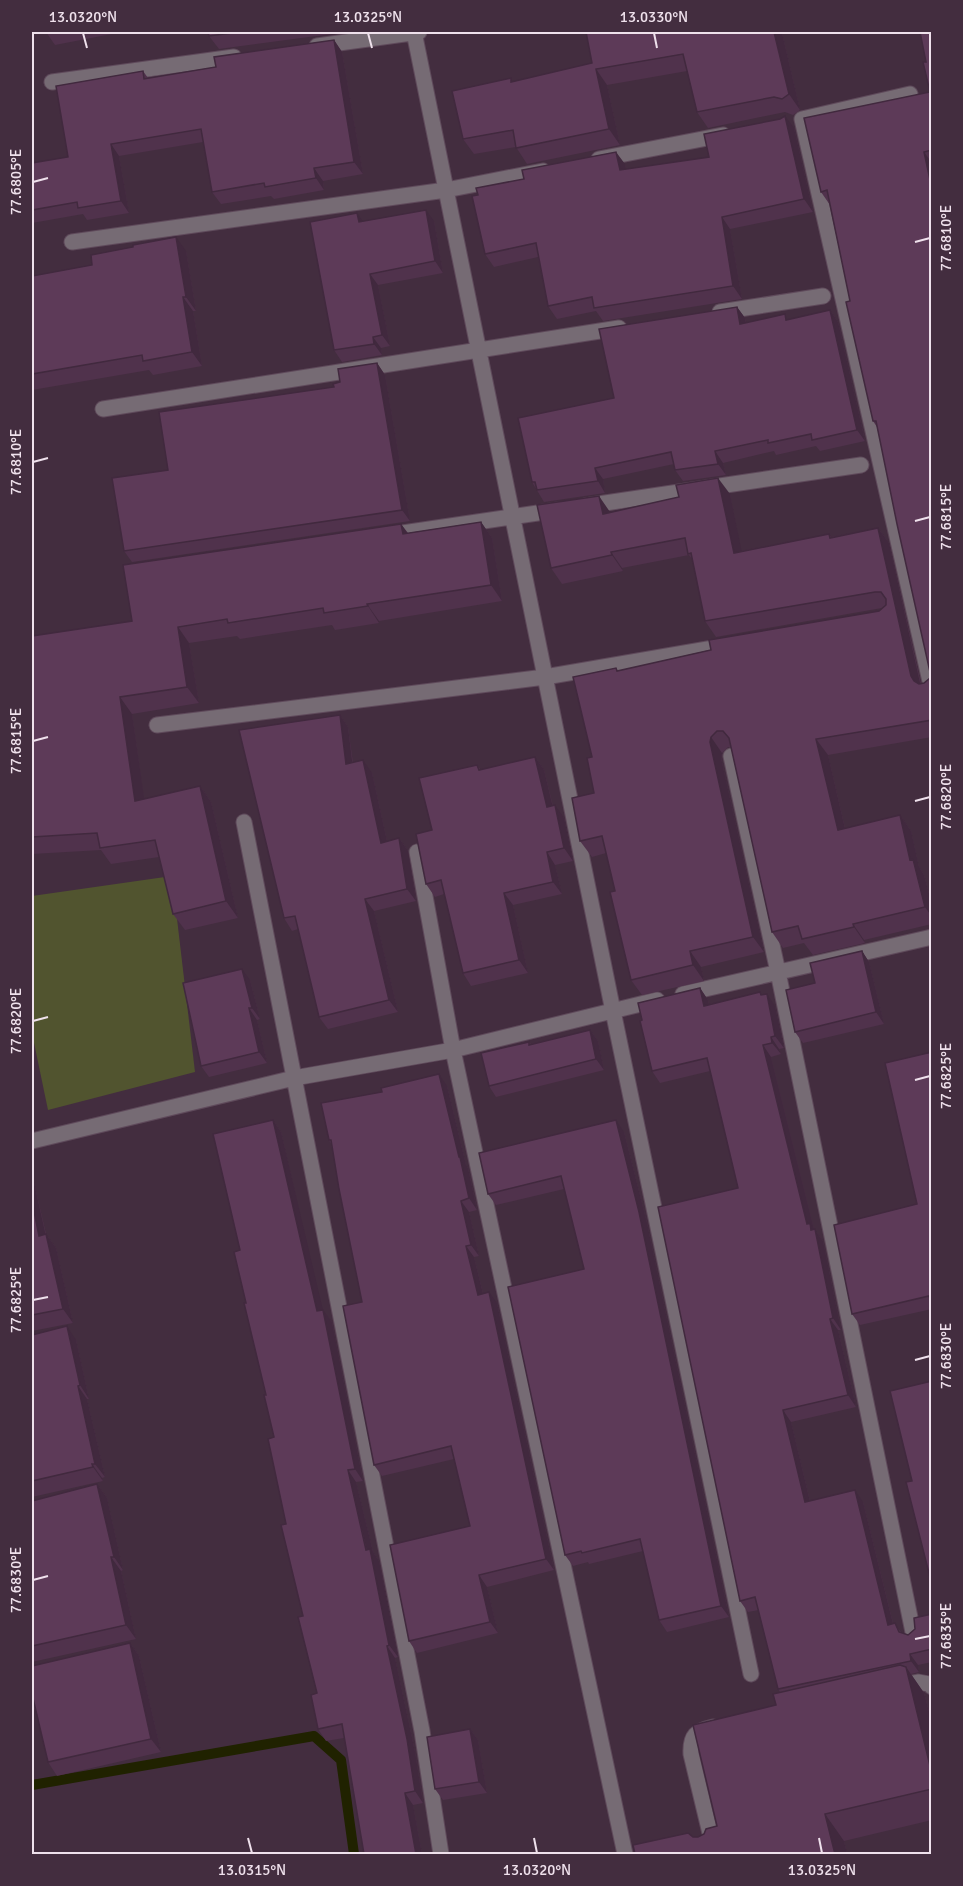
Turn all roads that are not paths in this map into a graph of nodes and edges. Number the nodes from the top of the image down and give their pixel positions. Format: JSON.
{"nodes":[{"id":1,"x":414,"y":32,"type":"edge"},
{"id":2,"x":418,"y":32,"type":"edge"},
{"id":3,"x":299,"y":48,"type":"edge"},
{"id":4,"x":253,"y":54,"type":"edge"},
{"id":5,"x":52,"y":82,"type":"dead end"},
{"id":6,"x":910,"y":94,"type":"edge"},
{"id":7,"x":740,"y":131,"type":"edge"},
{"id":8,"x":587,"y":162,"type":"edge"},
{"id":9,"x":552,"y":169,"type":"edge"},
{"id":10,"x":446,"y":190,"type":"junction"},
{"id":11,"x":72,"y":242,"type":"dead end"},
{"id":12,"x":823,"y":296,"type":"dead end"},
{"id":13,"x":709,"y":314,"type":"edge"},
{"id":14,"x":628,"y":327,"type":"edge"},
{"id":15,"x":479,"y":350,"type":"junction"},
{"id":16,"x":103,"y":410,"type":"dead end"},
{"id":17,"x":861,"y":465,"type":"dead end"},
{"id":18,"x":512,"y":516,"type":"junction"},
{"id":19,"x":371,"y":537,"type":"edge"},
{"id":20,"x":746,"y":642,"type":"edge"},
{"id":21,"x":545,"y":677,"type":"junction"},
{"id":22,"x":932,"y":690,"type":"edge"},
{"id":23,"x":157,"y":725,"type":"dead end"},
{"id":24,"x":731,"y":756,"type":"edge"},
{"id":25,"x":244,"y":822,"type":"dead end"},
{"id":26,"x":417,"y":852,"type":"edge"},
{"id":27,"x":932,"y":937,"type":"edge"},
{"id":28,"x":778,"y":972,"type":"junction"},
{"id":29,"x":613,"y":1011,"type":"junction"},
{"id":30,"x":453,"y":1050,"type":"junction"},
{"id":31,"x":294,"y":1078,"type":"junction"},
{"id":32,"x":32,"y":1141,"type":"edge"},
{"id":33,"x":914,"y":1637,"type":"edge"},
{"id":34,"x":751,"y":1674,"type":"dead end"},
{"id":35,"x":932,"y":1686,"type":"edge"},
{"id":36,"x":885,"y":1689,"type":"edge"},
{"id":37,"x":731,"y":1723,"type":"edge"},
{"id":38,"x":441,"y":1854,"type":"edge"},
{"id":39,"x":625,"y":1854,"type":"edge"},
{"id":40,"x":715,"y":1854,"type":"edge"}],
"edges":[{"from":1,"to":2,"type":"street"},
{"from":1,"to":3,"type":"street"},
{"from":1,"to":10,"type":"street"},
{"from":4,"to":5,"type":"street"},
{"from":6,"to":22,"type":"street"},
{"from":7,"to":8,"type":"street"},
{"from":9,"to":10,"type":"street"},
{"from":10,"to":11,"type":"street"},
{"from":10,"to":15,"type":"street"},
{"from":12,"to":13,"type":"street"},
{"from":14,"to":15,"type":"street"},
{"from":15,"to":16,"type":"street"},
{"from":15,"to":18,"type":"street"},
{"from":17,"to":18,"type":"street"},
{"from":18,"to":19,"type":"street"},
{"from":18,"to":21,"type":"street"},
{"from":20,"to":21,"type":"street"},
{"from":21,"to":23,"type":"street"},
{"from":21,"to":29,"type":"street"},
{"from":24,"to":28,"type":"street"},
{"from":25,"to":31,"type":"street"},
{"from":26,"to":30,"type":"street"},
{"from":27,"to":28,"type":"street"},
{"from":28,"to":29,"type":"street"},
{"from":28,"to":33,"type":"street"},
{"from":29,"to":30,"type":"street"},
{"from":29,"to":34,"type":"street"},
{"from":30,"to":31,"type":"street"},
{"from":30,"to":39,"type":"street"},
{"from":31,"to":32,"type":"street"},
{"from":31,"to":38,"type":"street"},
{"from":35,"to":36,"type":"street"},
{"from":37,"to":40,"type":"street"}]}
